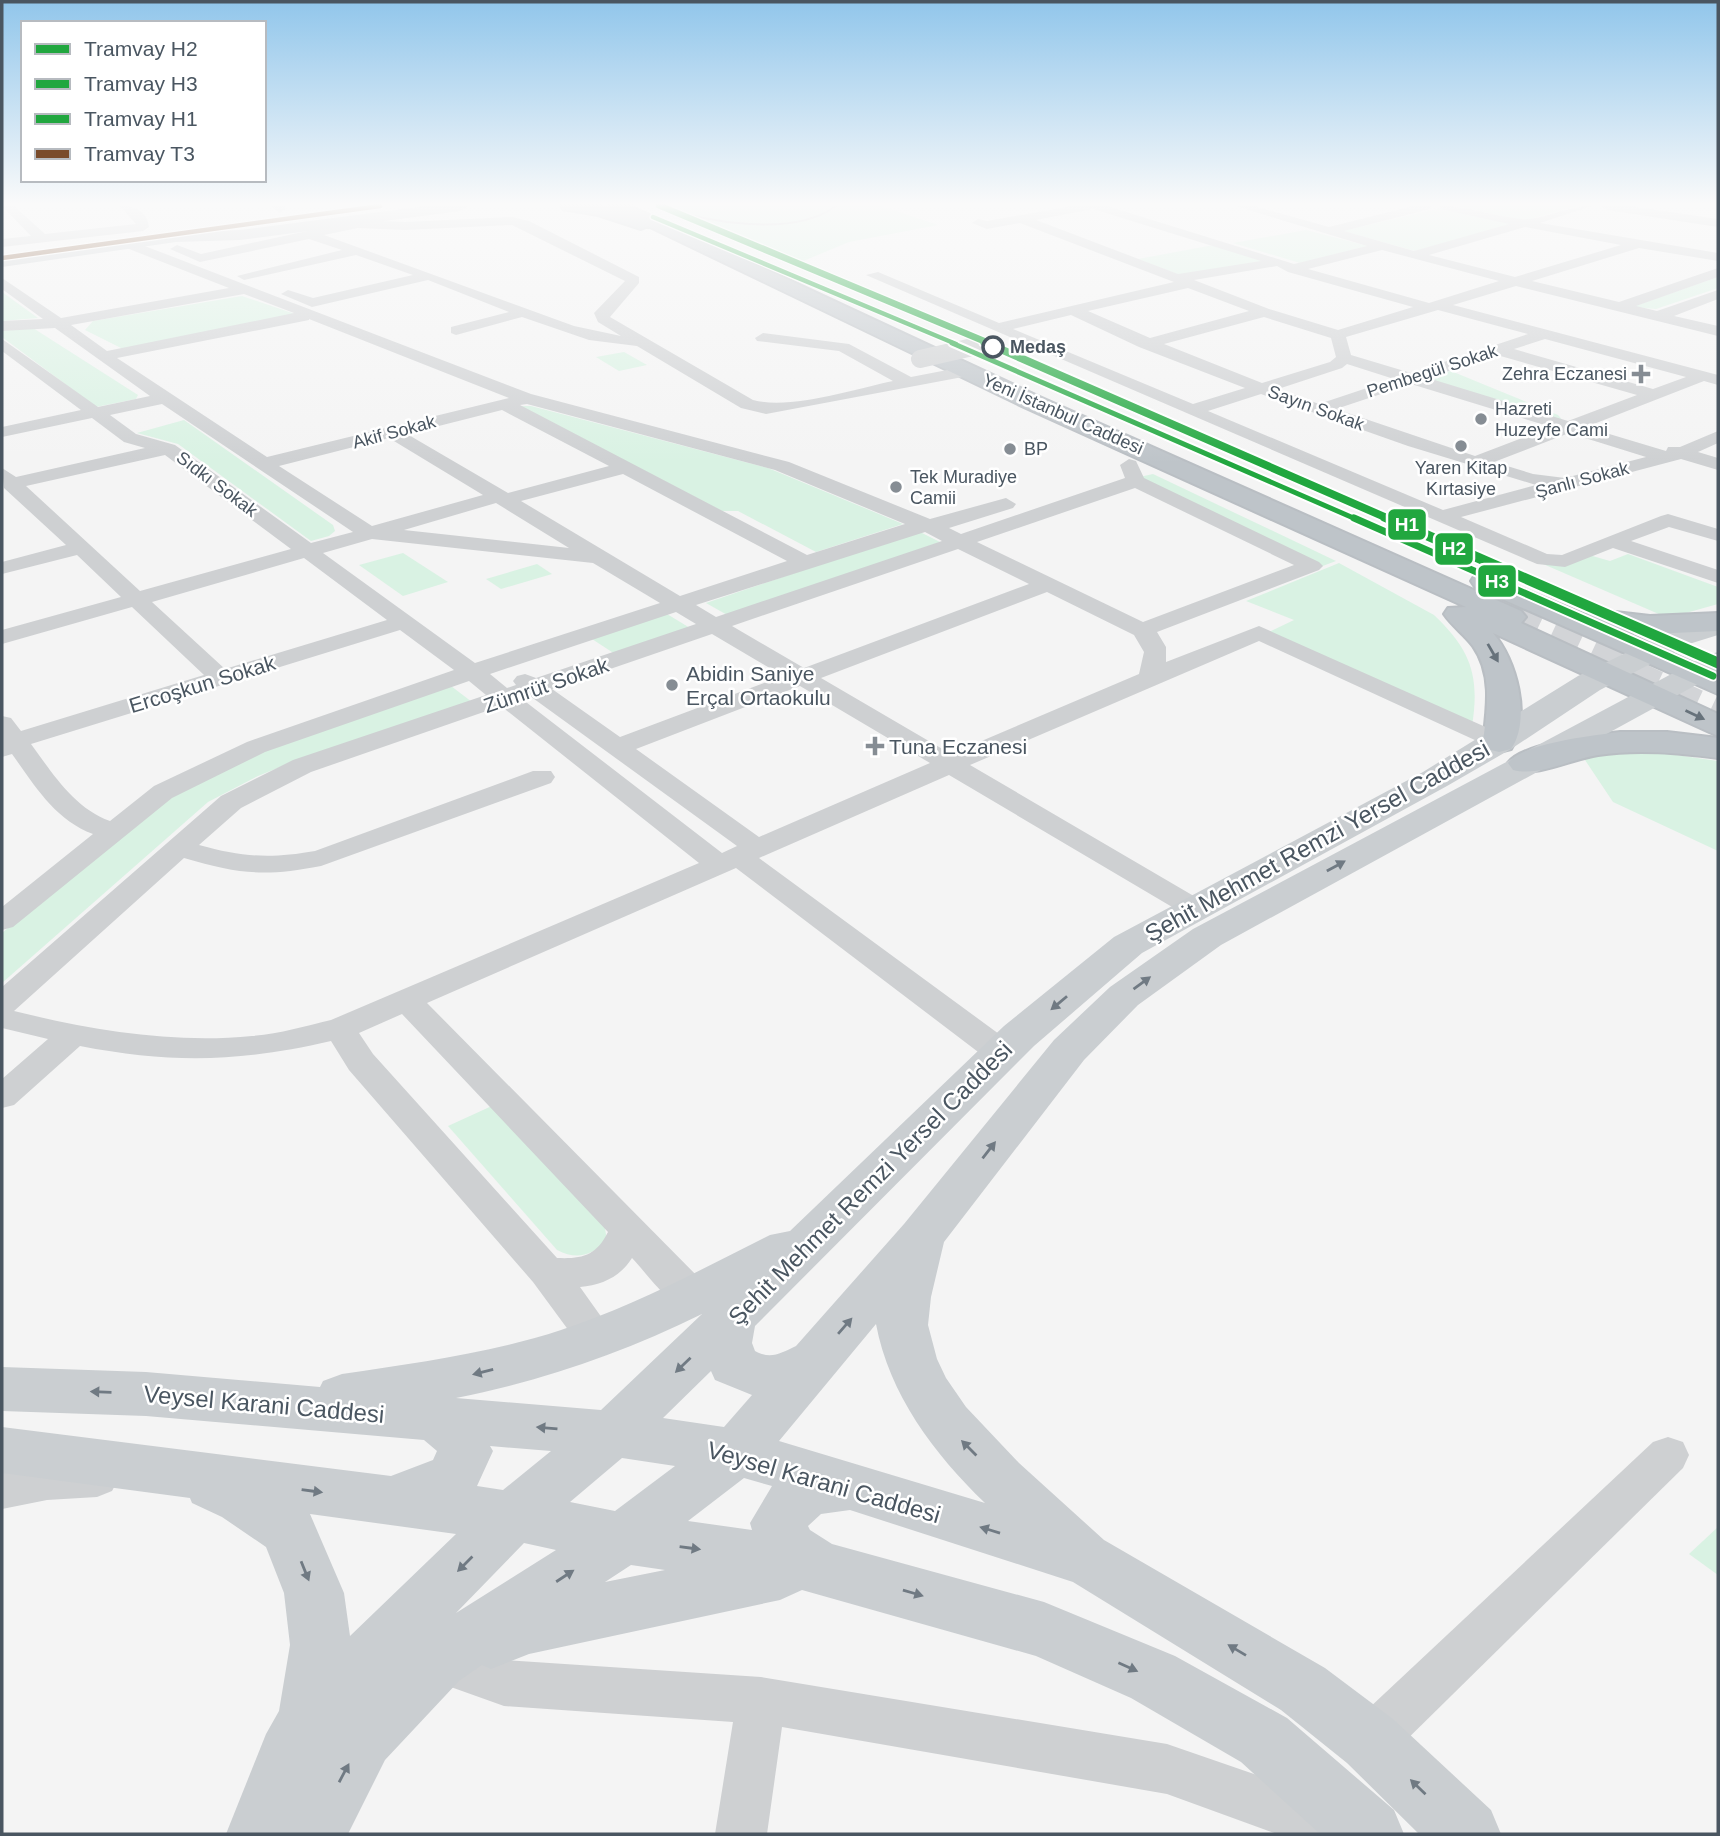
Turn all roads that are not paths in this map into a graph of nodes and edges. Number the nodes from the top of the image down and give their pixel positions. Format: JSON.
{"nodes":[{"id":1,"x":15,"y":292,"type":"edge"},
{"id":2,"x":203,"y":292,"type":"edge"},
{"id":3,"x":261,"y":292,"type":"edge"},
{"id":4,"x":273,"y":292,"type":"edge"},
{"id":5,"x":361,"y":292,"type":"edge"},
{"id":6,"x":467,"y":292,"type":"edge"},
{"id":7,"x":623,"y":292,"type":"edge"},
{"id":8,"x":789,"y":292,"type":"edge"},
{"id":9,"x":800,"y":292,"type":"edge"},
{"id":10,"x":825,"y":292,"type":"edge"},
{"id":11,"x":839,"y":292,"type":"edge"},
{"id":12,"x":914,"y":292,"type":"edge"},
{"id":13,"x":1142,"y":292,"type":"edge"},
{"id":14,"x":1211,"y":292,"type":"edge"},
{"id":15,"x":1381,"y":292,"type":"edge"},
{"id":16,"x":1487,"y":292,"type":"edge"},
{"id":17,"x":1557,"y":292,"type":"edge"},
{"id":18,"x":1662,"y":292,"type":"edge"},
{"id":19,"x":1566,"y":294,"type":"junction"},
{"id":20,"x":1718,"y":294,"type":"edge"},
{"id":21,"x":1622,"y":306,"type":"junction"},
{"id":22,"x":1436,"y":307,"type":"junction"},
{"id":23,"x":1073,"y":310,"type":"junction"},
{"id":24,"x":1264,"y":312,"type":"junction"},
{"id":25,"x":521,"y":313,"type":"junction"},
{"id":26,"x":309,"y":315,"type":"junction"},
{"id":27,"x":1656,"y":317,"type":"junction"},
{"id":28,"x":889,"y":318,"type":"junction"},
{"id":29,"x":865,"y":322,"type":"junction"},
{"id":30,"x":57,"y":323,"type":"junction"},
{"id":31,"x":2,"y":326,"type":"edge"},
{"id":32,"x":1000,"y":327,"type":"junction"},
{"id":33,"x":456,"y":330,"type":"dead end"},
{"id":34,"x":1547,"y":333,"type":"junction"},
{"id":35,"x":1338,"y":335,"type":"junction"},
{"id":36,"x":1715,"y":337,"type":"edge"},
{"id":37,"x":763,"y":338,"type":"dead end"},
{"id":38,"x":639,"y":342,"type":"junction"},
{"id":39,"x":2,"y":344,"type":"edge"},
{"id":40,"x":1145,"y":344,"type":"junction"},
{"id":41,"x":1498,"y":350,"type":"junction"},
{"id":42,"x":1682,"y":354,"type":"dead end"},
{"id":43,"x":104,"y":356,"type":"junction"},
{"id":44,"x":973,"y":358,"type":"junction"},
{"id":45,"x":1344,"y":358,"type":"junction"},
{"id":46,"x":920,"y":359,"type":"dead end"},
{"id":47,"x":29,"y":362,"type":"junction"},
{"id":48,"x":1657,"y":363,"type":"junction"},
{"id":49,"x":2,"y":367,"type":"edge"},
{"id":50,"x":1411,"y":378,"type":"junction"},
{"id":51,"x":1711,"y":378,"type":"edge"},
{"id":52,"x":909,"y":383,"type":"junction"},
{"id":53,"x":1261,"y":388,"type":"junction"},
{"id":54,"x":1655,"y":395,"type":"junction"},
{"id":55,"x":164,"y":398,"type":"junction"},
{"id":56,"x":526,"y":398,"type":"junction"},
{"id":57,"x":1034,"y":403,"type":"junction"},
{"id":58,"x":504,"y":404,"type":"junction"},
{"id":59,"x":1193,"y":410,"type":"junction"},
{"id":60,"x":1317,"y":410,"type":"junction"},
{"id":61,"x":93,"y":413,"type":"junction"},
{"id":62,"x":1569,"y":428,"type":"junction"},
{"id":63,"x":2,"y":432,"type":"edge"},
{"id":64,"x":393,"y":433,"type":"junction"},
{"id":65,"x":1718,"y":436,"type":"edge"},
{"id":66,"x":169,"y":449,"type":"junction"},
{"id":67,"x":1674,"y":455,"type":"junction"},
{"id":68,"x":1476,"y":462,"type":"junction"},
{"id":69,"x":1644,"y":463,"type":"junction"},
{"id":70,"x":263,"y":464,"type":"junction"},
{"id":71,"x":1718,"y":464,"type":"edge"},
{"id":72,"x":624,"y":468,"type":"junction"},
{"id":73,"x":1136,"y":468,"type":"junction"},
{"id":74,"x":6,"y":479,"type":"edge"},
{"id":75,"x":1567,"y":484,"type":"junction"},
{"id":76,"x":504,"y":498,"type":"junction"},
{"id":77,"x":1443,"y":516,"type":"junction"},
{"id":78,"x":928,"y":526,"type":"junction"},
{"id":79,"x":367,"y":532,"type":"junction"},
{"id":80,"x":1718,"y":536,"type":"edge"},
{"id":81,"x":959,"y":541,"type":"junction"},
{"id":82,"x":1612,"y":541,"type":"junction"},
{"id":83,"x":79,"y":548,"type":"junction"},
{"id":84,"x":305,"y":550,"type":"junction"},
{"id":85,"x":598,"y":556,"type":"junction"},
{"id":86,"x":805,"y":562,"type":"junction"},
{"id":87,"x":2,"y":568,"type":"edge"},
{"id":88,"x":1718,"y":577,"type":"edge"},
{"id":89,"x":1048,"y":584,"type":"junction"},
{"id":90,"x":1426,"y":590,"type":"junction"},
{"id":91,"x":134,"y":599,"type":"junction"},
{"id":92,"x":679,"y":604,"type":"junction"},
{"id":93,"x":1517,"y":614,"type":"junction"},
{"id":94,"x":404,"y":622,"type":"junction"},
{"id":95,"x":717,"y":626,"type":"junction"},
{"id":96,"x":1142,"y":630,"type":"junction"},
{"id":97,"x":1715,"y":630,"type":"edge"},
{"id":98,"x":2,"y":637,"type":"edge"},
{"id":99,"x":1646,"y":653,"type":"junction"},
{"id":100,"x":500,"y":663,"type":"junction"},
{"id":101,"x":472,"y":672,"type":"junction"},
{"id":102,"x":1710,"y":673,"type":"edge"},
{"id":103,"x":1606,"y":674,"type":"junction"},
{"id":104,"x":803,"y":677,"type":"junction"},
{"id":105,"x":221,"y":678,"type":"junction"},
{"id":106,"x":1149,"y":678,"type":"junction"},
{"id":107,"x":535,"y":688,"type":"junction"},
{"id":108,"x":1653,"y":695,"type":"junction"},
{"id":109,"x":506,"y":698,"type":"junction"},
{"id":110,"x":1536,"y":717,"type":"junction"},
{"id":111,"x":1718,"y":726,"type":"edge"},
{"id":112,"x":1582,"y":733,"type":"junction"},
{"id":113,"x":6,"y":738,"type":"edge"},
{"id":114,"x":617,"y":747,"type":"junction"},
{"id":115,"x":1718,"y":748,"type":"edge"},
{"id":116,"x":1512,"y":753,"type":"junction"},
{"id":117,"x":952,"y":764,"type":"junction"},
{"id":118,"x":542,"y":777,"type":"dead end"},
{"id":119,"x":113,"y":832,"type":"junction"},
{"id":120,"x":181,"y":849,"type":"junction"},
{"id":121,"x":739,"y":856,"type":"junction"},
{"id":122,"x":1194,"y":908,"type":"junction"},
{"id":123,"x":2,"y":921,"type":"edge"},
{"id":124,"x":408,"y":1002,"type":"junction"},
{"id":125,"x":2,"y":1004,"type":"edge"},
{"id":126,"x":2,"y":1018,"type":"edge"},
{"id":127,"x":340,"y":1029,"type":"junction"},
{"id":128,"x":72,"y":1036,"type":"junction"},
{"id":129,"x":1002,"y":1053,"type":"junction"},
{"id":130,"x":2,"y":1097,"type":"edge"},
{"id":131,"x":626,"y":1232,"type":"junction"},
{"id":132,"x":920,"y":1237,"type":"junction"},
{"id":133,"x":547,"y":1272,"type":"junction"},
{"id":134,"x":711,"y":1309,"type":"junction"},
{"id":135,"x":597,"y":1339,"type":"junction"},
{"id":136,"x":815,"y":1360,"type":"junction"},
{"id":137,"x":2,"y":1388,"type":"edge"},
{"id":138,"x":282,"y":1406,"type":"junction"},
{"id":139,"x":430,"y":1417,"type":"junction"},
{"id":140,"x":612,"y":1434,"type":"junction"},
{"id":141,"x":2,"y":1450,"type":"edge"},
{"id":142,"x":736,"y":1452,"type":"junction"},
{"id":143,"x":1668,"y":1455,"type":"dead end"},
{"id":144,"x":182,"y":1472,"type":"junction"},
{"id":145,"x":851,"y":1486,"type":"junction"},
{"id":146,"x":2,"y":1490,"type":"edge"},
{"id":147,"x":385,"y":1501,"type":"junction"},
{"id":148,"x":513,"y":1516,"type":"junction"},
{"id":149,"x":623,"y":1538,"type":"junction"},
{"id":150,"x":1090,"y":1561,"type":"junction"},
{"id":151,"x":817,"y":1566,"type":"junction"},
{"id":152,"x":437,"y":1660,"type":"junction"},
{"id":153,"x":761,"y":1700,"type":"junction"},
{"id":154,"x":310,"y":1719,"type":"junction"},
{"id":155,"x":1370,"y":1741,"type":"junction"},
{"id":156,"x":260,"y":1834,"type":"edge"},
{"id":157,"x":314,"y":1834,"type":"edge"},
{"id":158,"x":741,"y":1834,"type":"edge"},
{"id":159,"x":1334,"y":1834,"type":"edge"},
{"id":160,"x":1370,"y":1834,"type":"edge"},
{"id":161,"x":1467,"y":1834,"type":"edge"}],
"edges":[{"from":1,"to":30,"type":"street"},
{"from":2,"to":30,"type":"street"},
{"from":3,"to":26,"type":"street"},
{"from":4,"to":5,"type":"street"},
{"from":6,"to":25,"type":"street"},
{"from":7,"to":38,"type":"street"},
{"from":8,"to":29,"type":"highway"},
{"from":9,"to":29,"type":"highway","name":"Yeni İstanbul Caddesi"},
{"from":10,"to":28,"type":"highway","name":"Yeni İstanbul Caddesi"},
{"from":11,"to":28,"type":"highway"},
{"from":12,"to":32,"type":"street"},
{"from":13,"to":23,"type":"street"},
{"from":14,"to":24,"type":"street"},
{"from":15,"to":22,"type":"street"},
{"from":16,"to":22,"type":"street"},
{"from":17,"to":19,"type":"street"},
{"from":18,"to":21,"type":"street"},
{"from":19,"to":21,"type":"street"},
{"from":19,"to":27,"type":"street"},
{"from":20,"to":27,"type":"street"},
{"from":21,"to":27,"type":"street"},
{"from":22,"to":34,"type":"street"},
{"from":22,"to":35,"type":"street"},
{"from":23,"to":32,"type":"street"},
{"from":23,"to":40,"type":"street","name":"Sayın Sokak"},
{"from":24,"to":35,"type":"street"},
{"from":24,"to":40,"type":"street"},
{"from":25,"to":33,"type":"street"},
{"from":25,"to":38,"type":"street"},
{"from":26,"to":43,"type":"street"},
{"from":26,"to":56,"type":"street"},
{"from":27,"to":36,"type":"street"},
{"from":28,"to":44,"type":"highway","name":"Yeni İstanbul Caddesi"},
{"from":29,"to":44,"type":"highway","name":"Yeni İstanbul Caddesi"},
{"from":30,"to":31,"type":"street"},
{"from":30,"to":43,"type":"street"},
{"from":32,"to":59,"type":"street"},
{"from":34,"to":41,"type":"street","name":"Pembegül Sokak"},
{"from":34,"to":48,"type":"street"},
{"from":35,"to":45,"type":"street"},
{"from":37,"to":52,"type":"street"},
{"from":38,"to":52,"type":"street"},
{"from":39,"to":47,"type":"street","name":"Sıdkı Sokak"},
{"from":40,"to":53,"type":"street","name":"Sayın Sokak"},
{"from":41,"to":50,"type":"street","name":"Pembegül Sokak"},
{"from":41,"to":54,"type":"street"},
{"from":42,"to":48,"type":"street"},
{"from":43,"to":55,"type":"street"},
{"from":44,"to":46,"type":"street","bridge":true},
{"from":44,"to":52,"type":"street"},
{"from":44,"to":57,"type":"highway","name":"Yeni İstanbul Caddesi"},
{"from":44,"to":93,"type":"highway"},
{"from":45,"to":50,"type":"street"},
{"from":45,"to":53,"type":"street"},
{"from":47,"to":49,"type":"street"},
{"from":47,"to":61,"type":"street","name":"Sıdkı Sokak"},
{"from":48,"to":51,"type":"street"},
{"from":50,"to":60,"type":"street","name":"Pembegül Sokak"},
{"from":50,"to":62,"type":"street"},
{"from":51,"to":54,"type":"street"},
{"from":53,"to":59,"type":"street"},
{"from":53,"to":60,"type":"street","name":"Sayın Sokak"},
{"from":54,"to":62,"type":"street"},
{"from":55,"to":61,"type":"street"},
{"from":55,"to":70,"type":"street"},
{"from":56,"to":58,"type":"street","name":"Akif Sokak"},
{"from":56,"to":78,"type":"street"},
{"from":57,"to":73,"type":"highway"},
{"from":57,"to":93,"type":"highway","name":"Yeni İstanbul Caddesi"},
{"from":58,"to":64,"type":"street","name":"Akif Sokak"},
{"from":58,"to":72,"type":"street"},
{"from":59,"to":77,"type":"street"},
{"from":60,"to":68,"type":"street","name":"Sayın Sokak"},
{"from":61,"to":63,"type":"street"},
{"from":61,"to":66,"type":"street","name":"Sıdkı Sokak"},
{"from":62,"to":67,"type":"street"},
{"from":62,"to":68,"type":"street"},
{"from":62,"to":69,"type":"street"},
{"from":64,"to":70,"type":"street","name":"Akif Sokak"},
{"from":64,"to":76,"type":"street"},
{"from":65,"to":67,"type":"street","name":"Şanlı Sokak"},
{"from":66,"to":74,"type":"street"},
{"from":66,"to":84,"type":"street","name":"Sıdkı Sokak"},
{"from":67,"to":69,"type":"street","name":"Şanlı Sokak"},
{"from":67,"to":71,"type":"street"},
{"from":68,"to":75,"type":"street","name":"Sayın Sokak"},
{"from":69,"to":75,"type":"street","name":"Şanlı Sokak"},
{"from":70,"to":79,"type":"street"},
{"from":72,"to":76,"type":"street"},
{"from":72,"to":86,"type":"street"},
{"from":73,"to":78,"type":"street","name":"Zümrüt Sokak"},
{"from":73,"to":81,"type":"street","name":"Zümrüt Sokak"},
{"from":73,"to":90,"type":"highway"},
{"from":73,"to":96,"type":"street"},
{"from":74,"to":83,"type":"street"},
{"from":75,"to":77,"type":"street","name":"Şanlı Sokak"},
{"from":76,"to":79,"type":"street"},
{"from":76,"to":85,"type":"street"},
{"from":77,"to":82,"type":"street"},
{"from":78,"to":81,"type":"street"},
{"from":78,"to":86,"type":"street","name":"Zümrüt Sokak"},
{"from":79,"to":84,"type":"street"},
{"from":79,"to":85,"type":"street"},
{"from":80,"to":82,"type":"street"},
{"from":81,"to":89,"type":"street"},
{"from":81,"to":95,"type":"street","name":"Zümrüt Sokak"},
{"from":82,"to":88,"type":"street"},
{"from":83,"to":87,"type":"street"},
{"from":83,"to":91,"type":"street"},
{"from":84,"to":91,"type":"street"},
{"from":84,"to":94,"type":"street","name":"Sıdkı Sokak"},
{"from":85,"to":92,"type":"street"},
{"from":86,"to":92,"type":"street","name":"Zümrüt Sokak"},
{"from":89,"to":96,"type":"street"},
{"from":89,"to":104,"type":"street"},
{"from":90,"to":93,"type":"highway"},
{"from":90,"to":116,"type":"highway","one_way":true},
{"from":91,"to":98,"type":"street"},
{"from":91,"to":105,"type":"street"},
{"from":92,"to":95,"type":"street"},
{"from":92,"to":100,"type":"street","name":"Zümrüt Sokak"},
{"from":93,"to":97,"type":"highway"},
{"from":93,"to":99,"type":"highway"},
{"from":93,"to":103,"type":"highway"},
{"from":94,"to":101,"type":"street","name":"Sıdkı Sokak"},
{"from":94,"to":105,"type":"street","name":"Ercoşkun Sokak"},
{"from":95,"to":104,"type":"street"},
{"from":95,"to":107,"type":"street","name":"Zümrüt Sokak"},
{"from":96,"to":106,"type":"street"},
{"from":97,"to":99,"type":"main road","name":"Şehit Mehmet Remzi Yersel Caddesi"},
{"from":99,"to":102,"type":"highway"},
{"from":99,"to":103,"type":"main road","name":"Şehit Mehmet Remzi Yersel Caddesi"},
{"from":100,"to":101,"type":"street","name":"Zümrüt Sokak"},
{"from":100,"to":107,"type":"street"},
{"from":101,"to":109,"type":"street","name":"Sıdkı Sokak"},
{"from":101,"to":119,"type":"street","name":"Zümrüt Sokak"},
{"from":102,"to":108,"type":"main road","name":"Şehit Mehmet Remzi Yersel Caddesi"},
{"from":103,"to":108,"type":"highway"},
{"from":103,"to":110,"type":"main road","name":"Şehit Mehmet Remzi Yersel Caddesi"},
{"from":104,"to":114,"type":"street"},
{"from":104,"to":117,"type":"street"},
{"from":105,"to":113,"type":"street","name":"Ercoşkun Sokak"},
{"from":106,"to":116,"type":"street"},
{"from":106,"to":117,"type":"street"},
{"from":107,"to":109,"type":"street","name":"Zümrüt Sokak"},
{"from":107,"to":114,"type":"street"},
{"from":108,"to":111,"type":"highway","one_way":true},
{"from":108,"to":112,"type":"main road","name":"Şehit Mehmet Remzi Yersel Caddesi"},
{"from":109,"to":120,"type":"street","name":"Zümrüt Sokak"},
{"from":109,"to":121,"type":"street","name":"Sıdkı Sokak"},
{"from":110,"to":112,"type":"main road"},
{"from":110,"to":116,"type":"main road","name":"Şehit Mehmet Remzi Yersel Caddesi"},
{"from":112,"to":116,"type":"main road","name":"Şehit Mehmet Remzi Yersel Caddesi"},
{"from":113,"to":119,"type":"street"},
{"from":114,"to":121,"type":"street"},
{"from":115,"to":116,"type":"highway"},
{"from":116,"to":122,"type":"main road","name":"Şehit Mehmet Remzi Yersel Caddesi"},
{"from":132,"to":116,"type":"main road","name":"Şehit Mehmet Remzi Yersel Caddesi","one_way":true},
{"from":117,"to":121,"type":"street"},
{"from":117,"to":122,"type":"street"},
{"from":118,"to":120,"type":"street"},
{"from":119,"to":123,"type":"street","name":"Zümrüt Sokak"},
{"from":120,"to":125,"type":"street","name":"Zümrüt Sokak"},
{"from":121,"to":124,"type":"street"},
{"from":121,"to":129,"type":"street"},
{"from":122,"to":129,"type":"main road","name":"Şehit Mehmet Remzi Yersel Caddesi","one_way":true},
{"from":124,"to":127,"type":"street"},
{"from":124,"to":131,"type":"street"},
{"from":126,"to":128,"type":"street"},
{"from":127,"to":128,"type":"street"},
{"from":127,"to":133,"type":"street"},
{"from":128,"to":130,"type":"street"},
{"from":129,"to":134,"type":"main road","name":"Şehit Mehmet Remzi Yersel Caddesi"},
{"from":131,"to":133,"type":"street"},
{"from":131,"to":134,"type":"street"},
{"from":136,"to":132,"type":"main road","name":"Şehit Mehmet Remzi Yersel Caddesi","one_way":true},
{"from":150,"to":132,"type":"main road","one_way":true},
{"from":133,"to":135,"type":"street"},
{"from":134,"to":135,"type":"main road"},
{"from":134,"to":136,"type":"main road"},
{"from":134,"to":140,"type":"main road","name":"Şehit Mehmet Remzi Yersel Caddesi","one_way":true},
{"from":135,"to":138,"type":"main road","one_way":true},
{"from":136,"to":142,"type":"main road","name":"Şehit Mehmet Remzi Yersel Caddesi"},
{"from":138,"to":137,"type":"main road","name":"Veysel Karani Caddesi","one_way":true},
{"from":138,"to":139,"type":"main road","name":"Veysel Karani Caddesi"},
{"from":140,"to":139,"type":"main road","name":"Veysel Karani Caddesi","one_way":true},
{"from":139,"to":147,"type":"main road"},
{"from":140,"to":142,"type":"main road","name":"Veysel Karani Caddesi"},
{"from":140,"to":148,"type":"main road","name":"Şehit Mehmet Remzi Yersel Caddesi"},
{"from":141,"to":144,"type":"main road"},
{"from":142,"to":145,"type":"main road","name":"Veysel Karani Caddesi"},
{"from":142,"to":149,"type":"main road","name":"Şehit Mehmet Remzi Yersel Caddesi"},
{"from":143,"to":155,"type":"street"},
{"from":144,"to":146,"type":"street"},
{"from":144,"to":147,"type":"main road","one_way":true},
{"from":144,"to":154,"type":"main road","one_way":true},
{"from":150,"to":145,"type":"main road","name":"Veysel Karani Caddesi","one_way":true},
{"from":145,"to":151,"type":"main road"},
{"from":147,"to":148,"type":"main road"},
{"from":148,"to":149,"type":"main road"},
{"from":148,"to":154,"type":"main road","name":"Şehit Mehmet Remzi Yersel Caddesi","one_way":true},
{"from":149,"to":151,"type":"main road","one_way":true},
{"from":152,"to":149,"type":"main road","name":"Şehit Mehmet Remzi Yersel Caddesi","one_way":true},
{"from":155,"to":150,"type":"main road","name":"Veysel Karani Caddesi","one_way":true},
{"from":151,"to":152,"type":"main road"},
{"from":151,"to":160,"type":"main road","one_way":true},
{"from":152,"to":153,"type":"street"},
{"from":157,"to":152,"type":"main road","name":"Şehit Mehmet Remzi Yersel Caddesi","one_way":true},
{"from":153,"to":158,"type":"street"},
{"from":153,"to":159,"type":"street"},
{"from":154,"to":156,"type":"main road","name":"Şehit Mehmet Remzi Yersel Caddesi"},
{"from":161,"to":155,"type":"main road","name":"Veysel Karani Caddesi","one_way":true}]}
